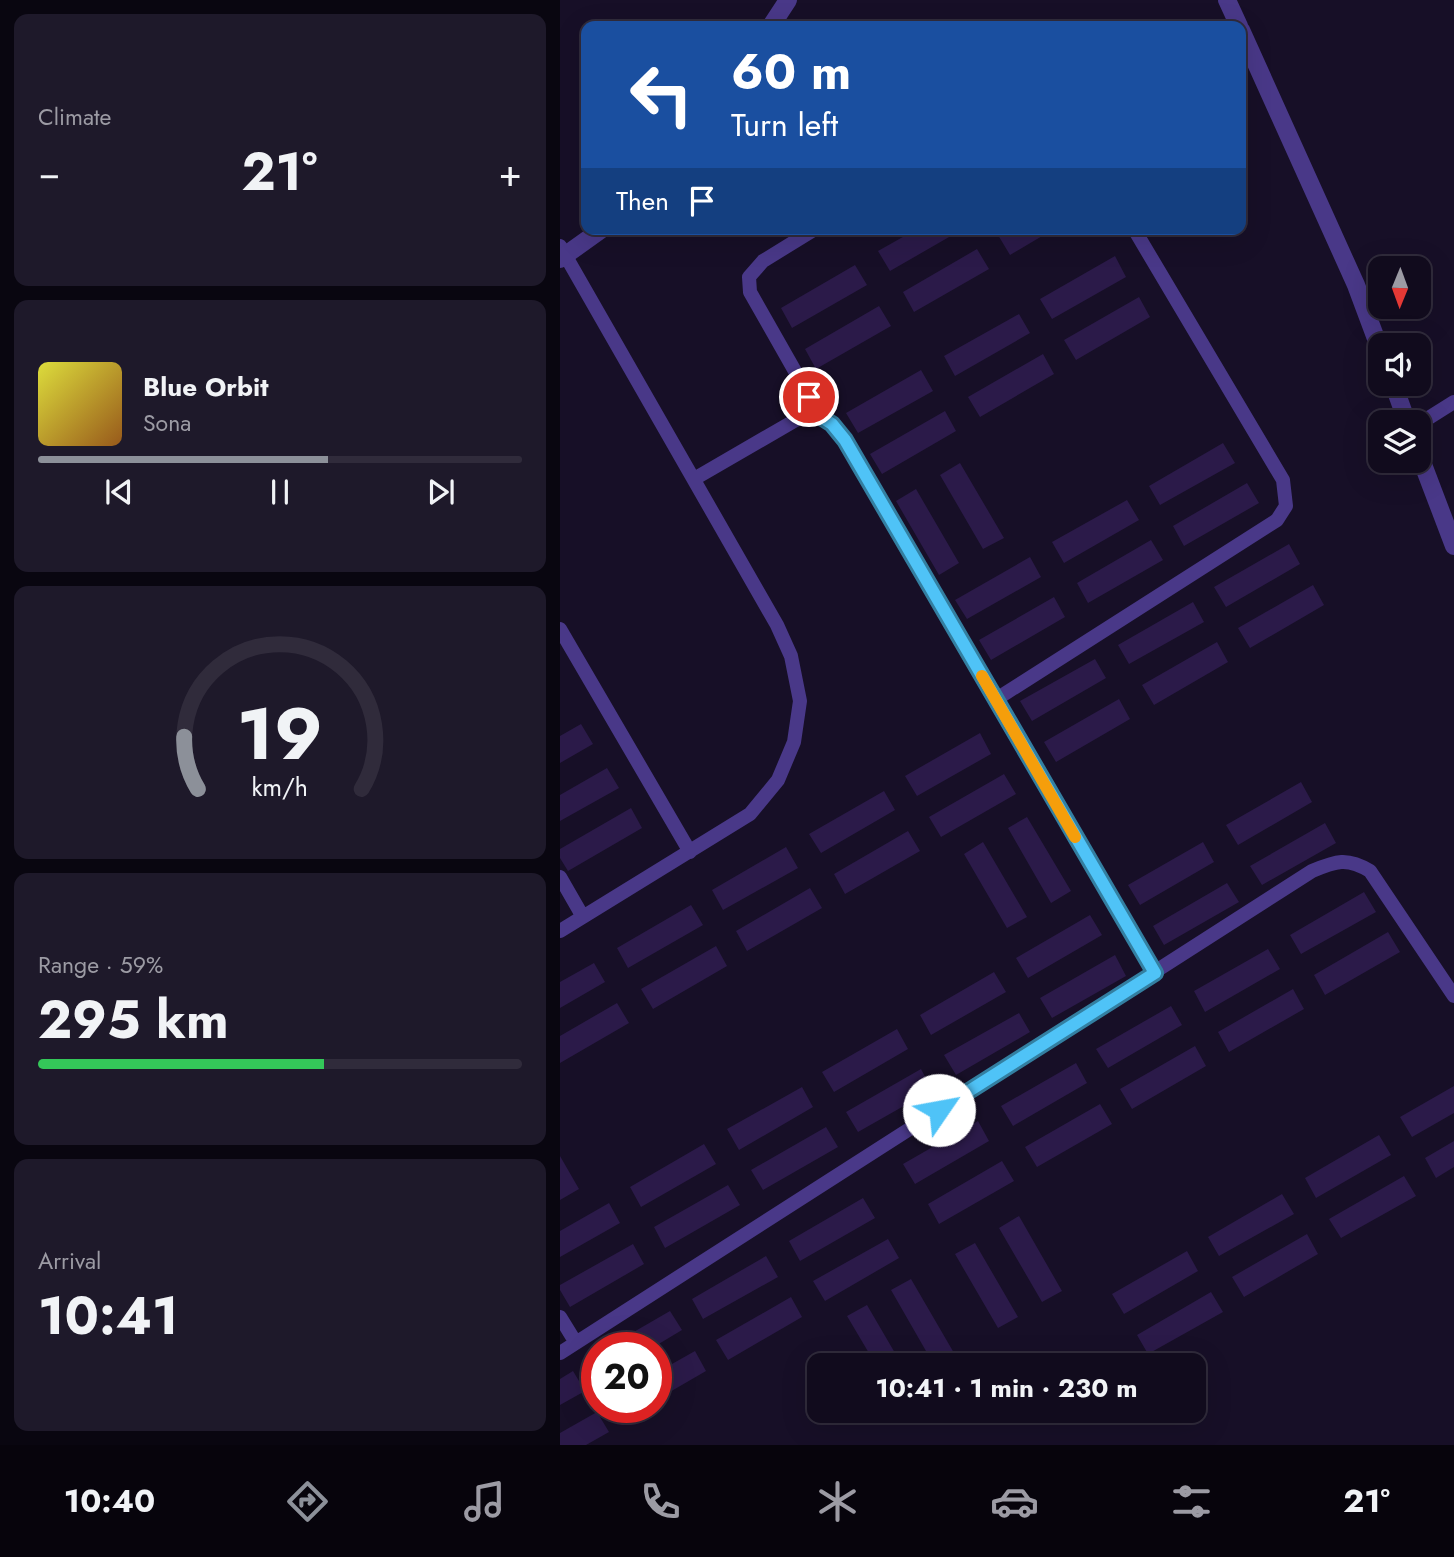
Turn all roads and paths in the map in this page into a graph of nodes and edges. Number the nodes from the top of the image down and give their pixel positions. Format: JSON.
{"nodes":[{"id":1,"x":788,"y":0,"type":"edge"},
{"id":2,"x":1227,"y":0,"type":"edge"},
{"id":3,"x":774,"y":21,"type":"edge"},
{"id":4,"x":1237,"y":21,"type":"edge"},
{"id":5,"x":1246,"y":41,"type":"edge"},
{"id":6,"x":592,"y":235,"type":"edge"},
{"id":7,"x":805,"y":235,"type":"edge"},
{"id":8,"x":1138,"y":235,"type":"edge"},
{"id":9,"x":562,"y":253,"type":"edge"},
{"id":10,"x":1374,"y":333,"type":"edge"},
{"id":11,"x":1454,"y":402,"type":"edge"},
{"id":12,"x":1431,"y":416,"type":"edge"},
{"id":13,"x":821,"y":417,"type":"junction"},
{"id":14,"x":1426,"y":473,"type":"edge"},
{"id":15,"x":694,"y":479,"type":"junction"},
{"id":16,"x":1454,"y":546,"type":"edge"},
{"id":17,"x":560,"y":629,"type":"edge"},
{"id":18,"x":995,"y":699,"type":"junction"},
{"id":19,"x":690,"y":852,"type":"junction"},
{"id":20,"x":560,"y":877,"type":"edge"},
{"id":21,"x":583,"y":916,"type":"junction"},
{"id":22,"x":560,"y":931,"type":"edge"},
{"id":23,"x":1155,"y":973,"type":"junction"},
{"id":24,"x":1454,"y":996,"type":"edge"},
{"id":25,"x":560,"y":1317,"type":"edge"},
{"id":26,"x":576,"y":1343,"type":"junction"},
{"id":27,"x":560,"y":1353,"type":"edge"}],
"edges":[{"from":1,"to":3,"type":"street"},
{"from":2,"to":4,"type":"street"},
{"from":5,"to":10,"type":"street"},
{"from":6,"to":9,"type":"street"},
{"from":7,"to":13,"type":"lane"},
{"from":8,"to":18,"type":"lane"},
{"from":9,"to":15,"type":"lane"},
{"from":11,"to":12,"type":"lane"},
{"from":13,"to":15,"type":"lane"},
{"from":13,"to":18,"type":"lane"},
{"from":14,"to":16,"type":"street"},
{"from":15,"to":19,"type":"lane"},
{"from":17,"to":19,"type":"lane"},
{"from":18,"to":23,"type":"lane"},
{"from":19,"to":21,"type":"lane"},
{"from":20,"to":21,"type":"lane"},
{"from":21,"to":22,"type":"lane"},
{"from":23,"to":24,"type":"lane"},
{"from":23,"to":26,"type":"lane"},
{"from":25,"to":26,"type":"lane"},
{"from":26,"to":27,"type":"lane"}]}
